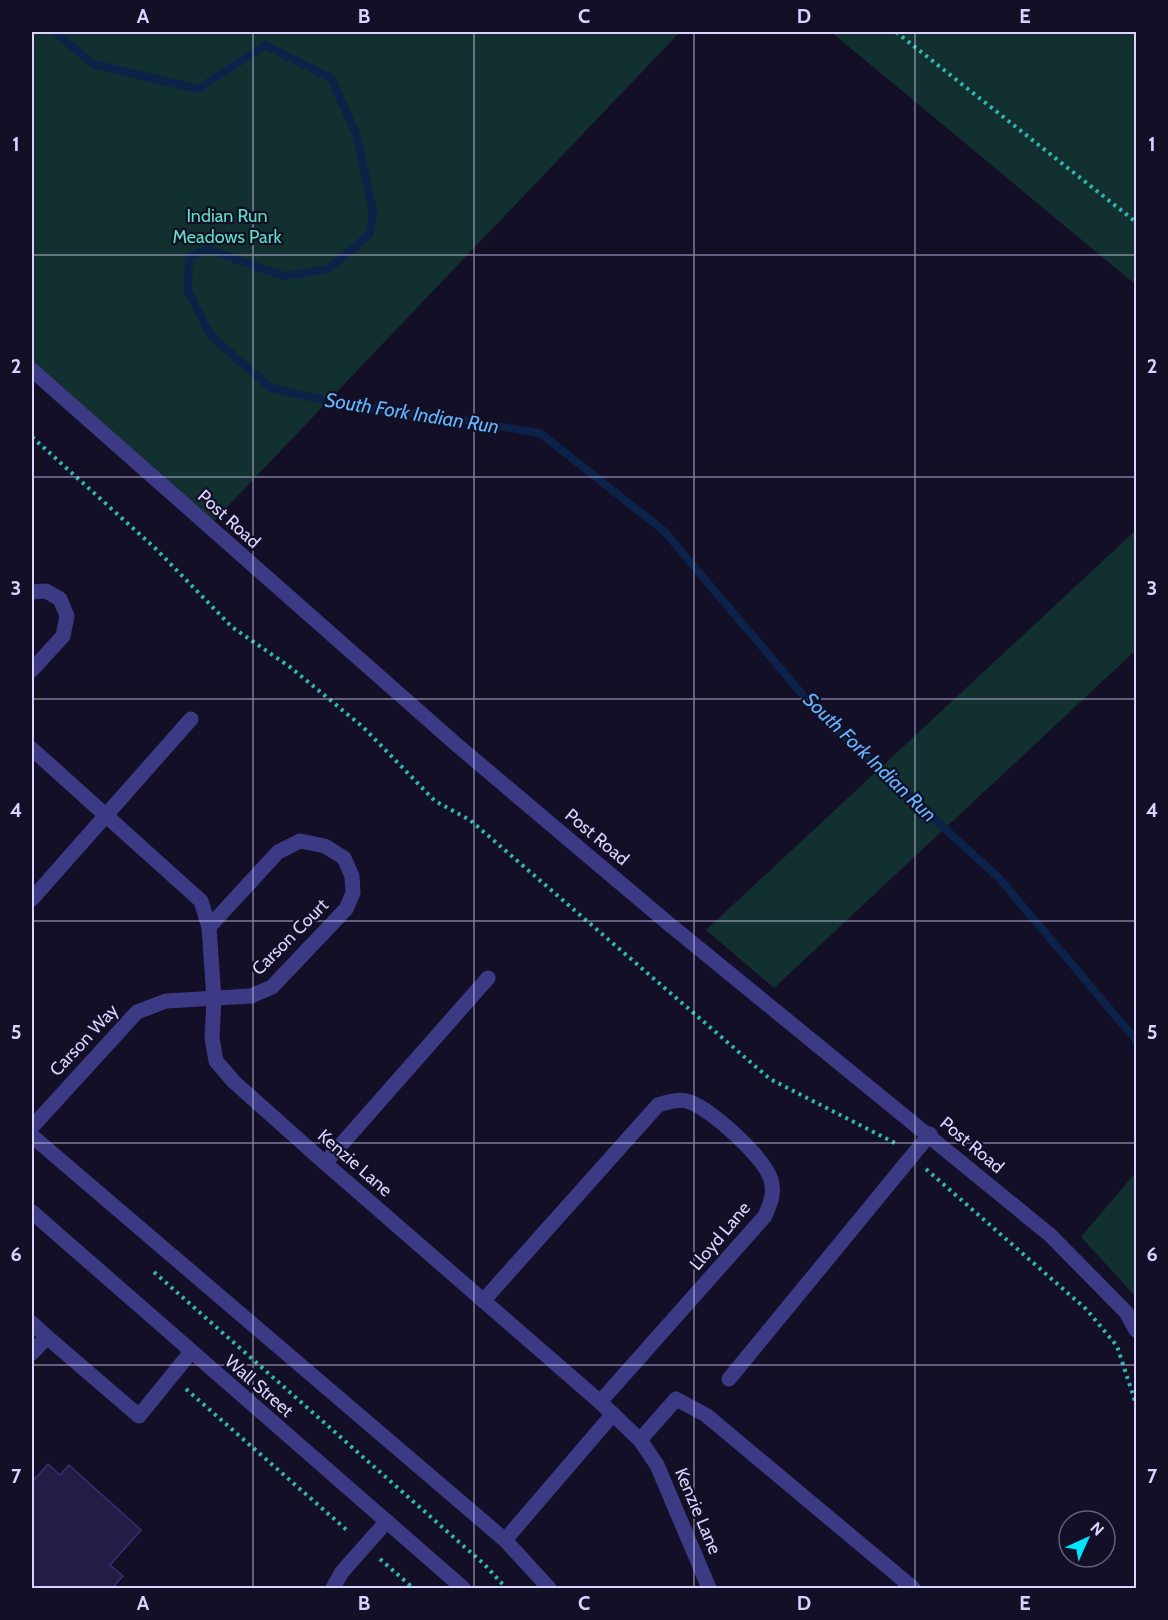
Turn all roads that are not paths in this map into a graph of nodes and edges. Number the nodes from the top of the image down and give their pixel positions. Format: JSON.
{"nodes":[{"id":1,"x":32,"y":370,"type":"edge"},
{"id":2,"x":32,"y":592,"type":"edge"},
{"id":3,"x":32,"y":670,"type":"edge"},
{"id":4,"x":191,"y":719,"type":"dead end"},
{"id":5,"x":32,"y":749,"type":"edge"},
{"id":6,"x":106,"y":815,"type":"junction"},
{"id":7,"x":32,"y":899,"type":"edge"},
{"id":8,"x":209,"y":927,"type":"junction"},
{"id":9,"x":488,"y":978,"type":"dead end"},
{"id":10,"x":214,"y":999,"type":"junction"},
{"id":11,"x":32,"y":1127,"type":"edge"},
{"id":12,"x":930,"y":1134,"type":"junction"},
{"id":13,"x":32,"y":1136,"type":"edge"},
{"id":14,"x":325,"y":1163,"type":"junction"},
{"id":15,"x":32,"y":1212,"type":"edge"},
{"id":16,"x":483,"y":1301,"type":"junction"},
{"id":17,"x":32,"y":1323,"type":"edge"},
{"id":18,"x":1137,"y":1330,"type":"edge"},
{"id":19,"x":47,"y":1336,"type":"junction"},
{"id":20,"x":191,"y":1352,"type":"junction"},
{"id":21,"x":32,"y":1353,"type":"edge"},
{"id":22,"x":729,"y":1379,"type":"dead end"},
{"id":23,"x":600,"y":1402,"type":"junction"},
{"id":24,"x":613,"y":1413,"type":"junction"},
{"id":25,"x":640,"y":1440,"type":"junction"},
{"id":26,"x":387,"y":1521,"type":"junction"},
{"id":27,"x":505,"y":1540,"type":"junction"},
{"id":28,"x":333,"y":1588,"type":"edge"},
{"id":29,"x":463,"y":1588,"type":"edge"},
{"id":30,"x":549,"y":1588,"type":"edge"},
{"id":31,"x":709,"y":1588,"type":"edge"},
{"id":32,"x":913,"y":1588,"type":"edge"}],
"edges":[{"from":1,"to":12,"type":"street","name":"Post Road"},
{"from":2,"to":3,"type":"street"},
{"from":4,"to":6,"type":"street"},
{"from":5,"to":6,"type":"street","name":"Kenzie Lane"},
{"from":6,"to":7,"type":"street"},
{"from":6,"to":8,"type":"street","name":"Kenzie Lane"},
{"from":8,"to":10,"type":"street","name":"Kenzie Lane"},
{"from":8,"to":10,"type":"street","name":"Carson Court"},
{"from":9,"to":14,"type":"street"},
{"from":10,"to":11,"type":"street","name":"Carson Way"},
{"from":10,"to":14,"type":"street","name":"Kenzie Lane"},
{"from":12,"to":18,"type":"street","name":"Post Road"},
{"from":12,"to":22,"type":"street"},
{"from":13,"to":27,"type":"street"},
{"from":14,"to":16,"type":"street","name":"Kenzie Lane"},
{"from":15,"to":20,"type":"street","name":"Wall Street"},
{"from":16,"to":23,"type":"street","name":"Kenzie Lane"},
{"from":16,"to":23,"type":"street","name":"Lloyd Lane"},
{"from":17,"to":19,"type":"street"},
{"from":19,"to":20,"type":"street"},
{"from":19,"to":21,"type":"street"},
{"from":20,"to":26,"type":"street","name":"Wall Street"},
{"from":23,"to":24,"type":"street","name":"Kenzie Lane"},
{"from":24,"to":25,"type":"street","name":"Kenzie Lane"},
{"from":24,"to":27,"type":"street"},
{"from":25,"to":31,"type":"street","name":"Kenzie Lane"},
{"from":25,"to":32,"type":"street"},
{"from":26,"to":28,"type":"street"},
{"from":26,"to":29,"type":"street","name":"Wall Street"},
{"from":27,"to":30,"type":"street"}]}
